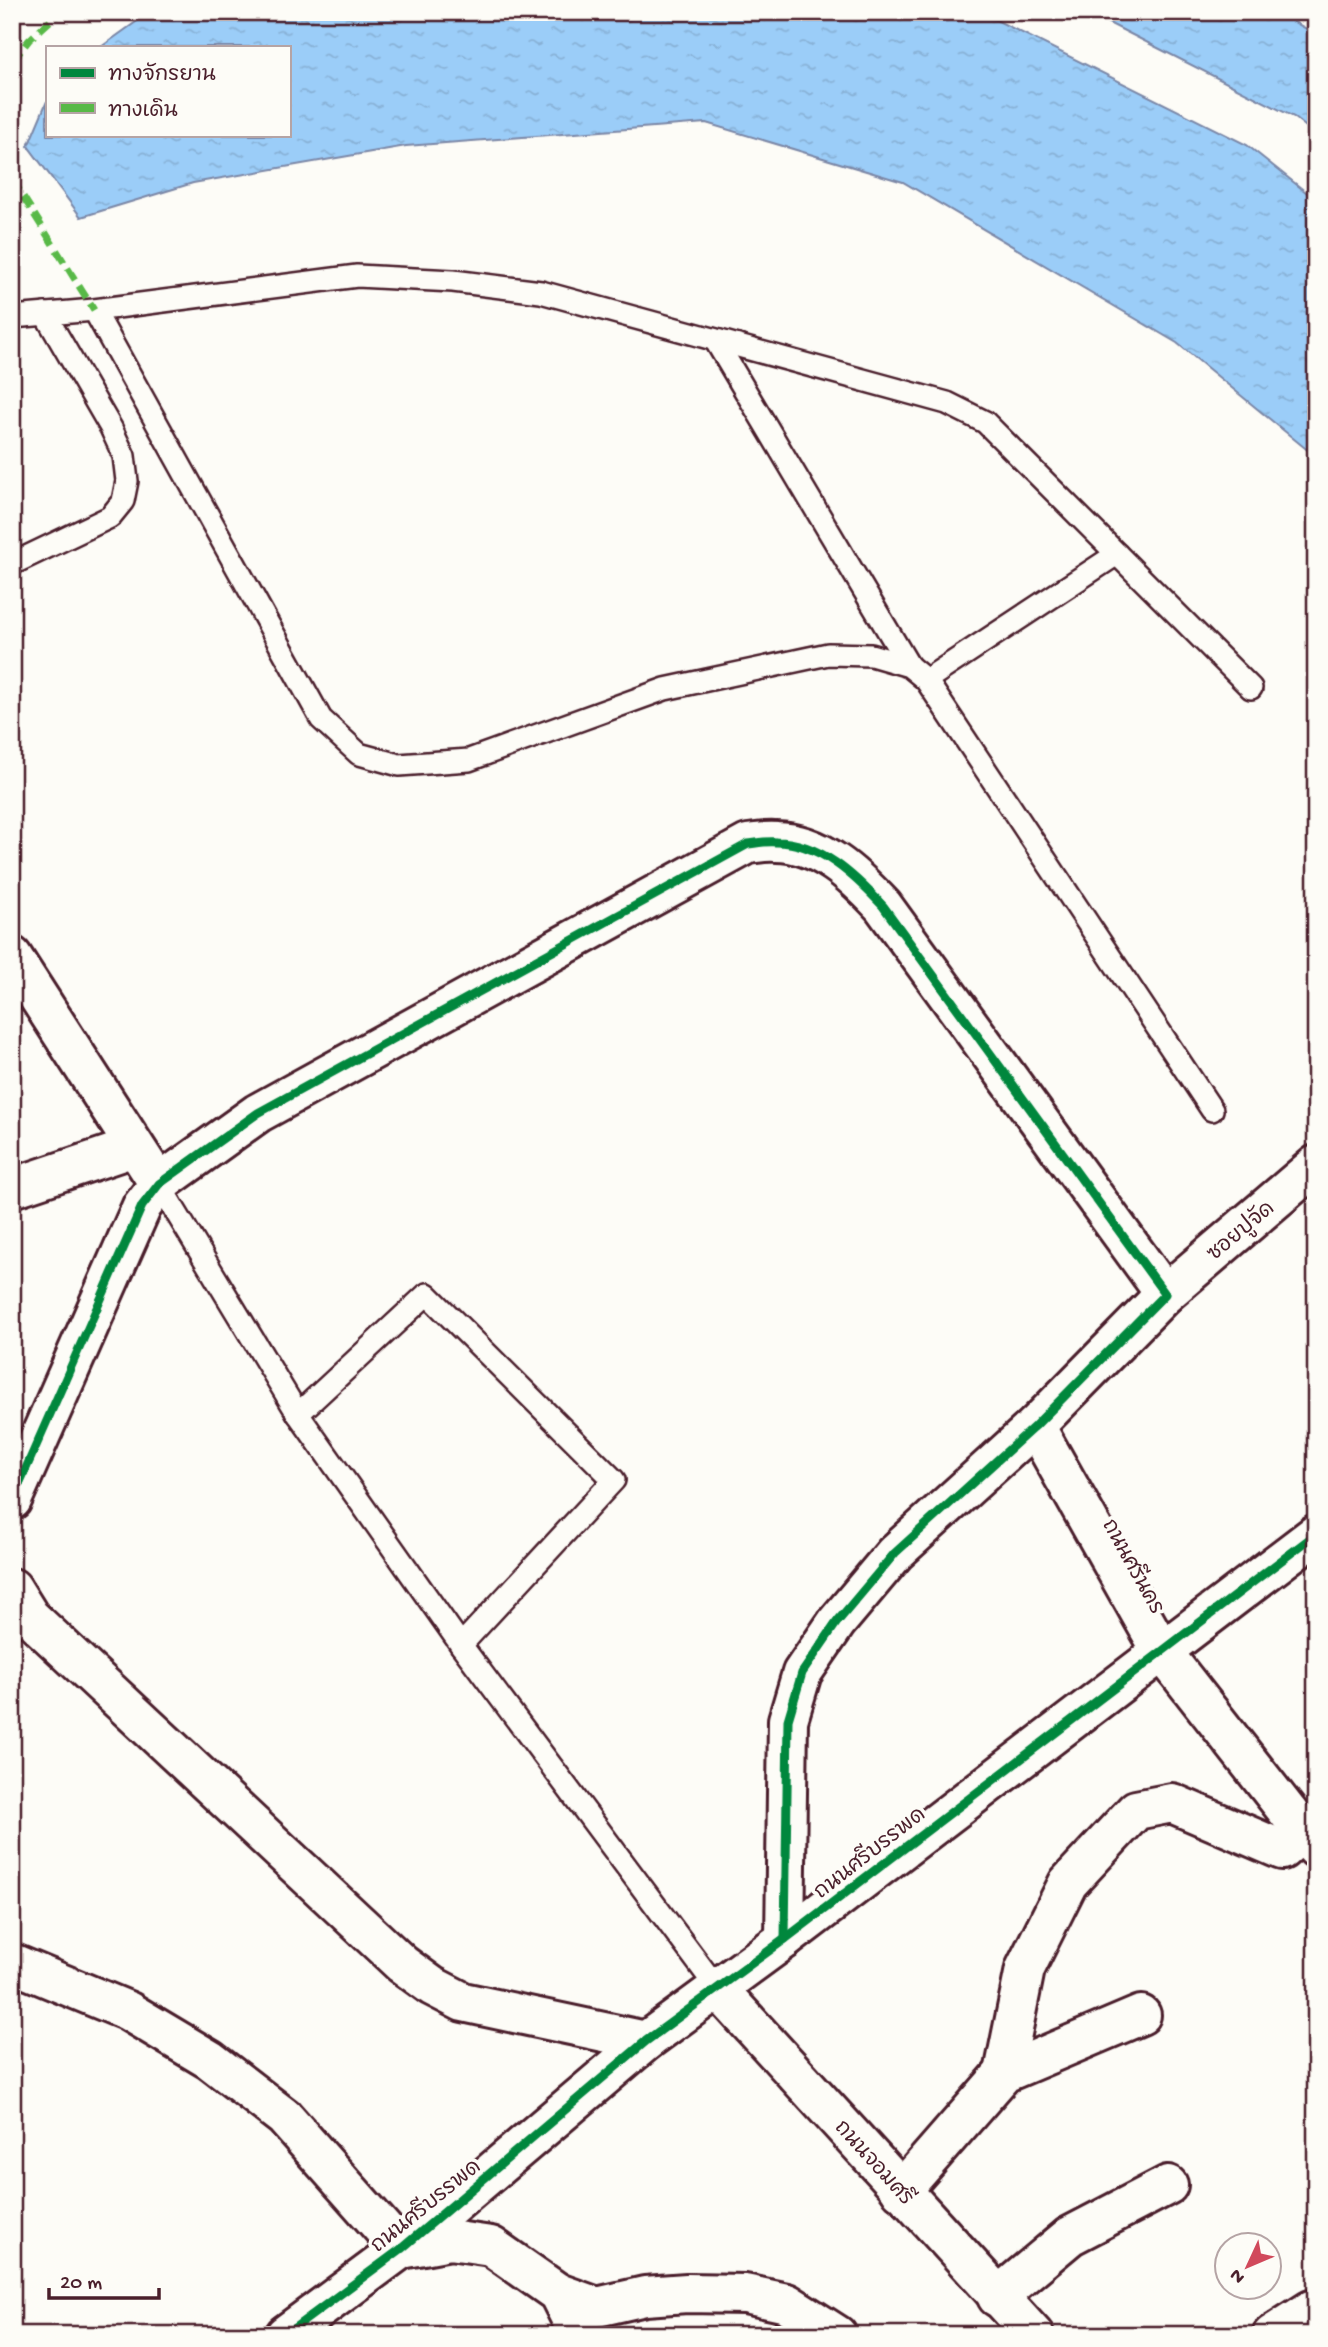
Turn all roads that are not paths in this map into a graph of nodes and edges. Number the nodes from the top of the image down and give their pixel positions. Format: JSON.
{"nodes":[{"id":1,"x":94,"y":310,"type":"junction"},
{"id":2,"x":45,"y":314,"type":"junction"},
{"id":3,"x":12,"y":317,"type":"edge"},
{"id":4,"x":715,"y":340,"type":"junction"},
{"id":5,"x":1117,"y":554,"type":"junction"},
{"id":6,"x":12,"y":565,"type":"edge"},
{"id":7,"x":917,"y":673,"type":"junction"},
{"id":8,"x":1251,"y":688,"type":"dead end"},
{"id":9,"x":12,"y":956,"type":"edge"},
{"id":10,"x":1212,"y":1110,"type":"dead end"},
{"id":11,"x":134,"y":1147,"type":"junction"},
{"id":12,"x":1316,"y":1165,"type":"edge"},
{"id":13,"x":159,"y":1184,"type":"junction"},
{"id":14,"x":12,"y":1188,"type":"edge"},
{"id":15,"x":1165,"y":1294,"type":"junction"},
{"id":16,"x":298,"y":1414,"type":"junction"},
{"id":17,"x":1035,"y":1426,"type":"junction"},
{"id":18,"x":12,"y":1500,"type":"edge"},
{"id":19,"x":1316,"y":1534,"type":"edge"},
{"id":20,"x":12,"y":1588,"type":"edge"},
{"id":21,"x":461,"y":1645,"type":"junction"},
{"id":22,"x":1161,"y":1650,"type":"junction"},
{"id":23,"x":1310,"y":1839,"type":"edge"},
{"id":24,"x":785,"y":1939,"type":"junction"},
{"id":25,"x":12,"y":1964,"type":"edge"},
{"id":26,"x":717,"y":1988,"type":"junction"},
{"id":27,"x":1141,"y":2015,"type":"dead end"},
{"id":28,"x":646,"y":2041,"type":"junction"},
{"id":29,"x":1004,"y":2073,"type":"junction"},
{"id":30,"x":1168,"y":2185,"type":"dead end"},
{"id":31,"x":901,"y":2191,"type":"junction"},
{"id":32,"x":401,"y":2249,"type":"junction"},
{"id":33,"x":558,"y":2293,"type":"junction"},
{"id":34,"x":1311,"y":2310,"type":"dead end"},
{"id":35,"x":1008,"y":2320,"type":"edge"},
{"id":36,"x":285,"y":2335,"type":"edge"},
{"id":37,"x":579,"y":2335,"type":"edge"},
{"id":38,"x":837,"y":2335,"type":"edge"},
{"id":39,"x":1272,"y":2335,"type":"edge"}],
"edges":[{"from":1,"to":2,"type":"lane"},
{"from":1,"to":4,"type":"lane"},
{"from":1,"to":7,"type":"lane"},
{"from":2,"to":3,"type":"lane"},
{"from":2,"to":6,"type":"lane"},
{"from":4,"to":5,"type":"lane"},
{"from":4,"to":7,"type":"lane"},
{"from":5,"to":7,"type":"lane"},
{"from":5,"to":8,"type":"lane"},
{"from":7,"to":10,"type":"lane"},
{"from":9,"to":11,"type":"street"},
{"from":11,"to":13,"type":"street"},
{"from":11,"to":14,"type":"street"},
{"from":12,"to":15,"type":"street","name":"ซอยปูจัด"},
{"from":13,"to":15,"type":"street"},
{"from":13,"to":16,"type":"lane"},
{"from":13,"to":18,"type":"street"},
{"from":15,"to":17,"type":"street","name":"ซอยปูจัด"},
{"from":16,"to":21,"type":"lane"},
{"from":16,"to":21,"type":"lane"},
{"from":17,"to":22,"type":"street","name":"ถนนศรีนคร"},
{"from":17,"to":24,"type":"street","name":"ซอยปูจัด"},
{"from":19,"to":22,"type":"street","name":"ถนนศรีบรรพด"},
{"from":20,"to":28,"type":"street"},
{"from":21,"to":26,"type":"lane"},
{"from":22,"to":23,"type":"street","name":"ถนนศรีนคร"},
{"from":22,"to":24,"type":"street","name":"ถนนศรีบรรพด"},
{"from":23,"to":29,"type":"street"},
{"from":24,"to":26,"type":"street","name":"ถนนศรีบรรพด"},
{"from":25,"to":32,"type":"street"},
{"from":26,"to":28,"type":"street","name":"ถนนศรีบรรพด"},
{"from":26,"to":31,"type":"street","name":"ถนนจอมศรี"},
{"from":27,"to":29,"type":"street"},
{"from":28,"to":32,"type":"street","name":"ถนนศรีบรรพด"},
{"from":29,"to":31,"type":"street"},
{"from":30,"to":35,"type":"street"},
{"from":31,"to":35,"type":"street","name":"ถนนจอมศรี"},
{"from":32,"to":33,"type":"street"},
{"from":32,"to":36,"type":"street","name":"ถนนศรีบรรพด"},
{"from":33,"to":37,"type":"street"},
{"from":33,"to":38,"type":"street"},
{"from":34,"to":39,"type":"street"}]}
